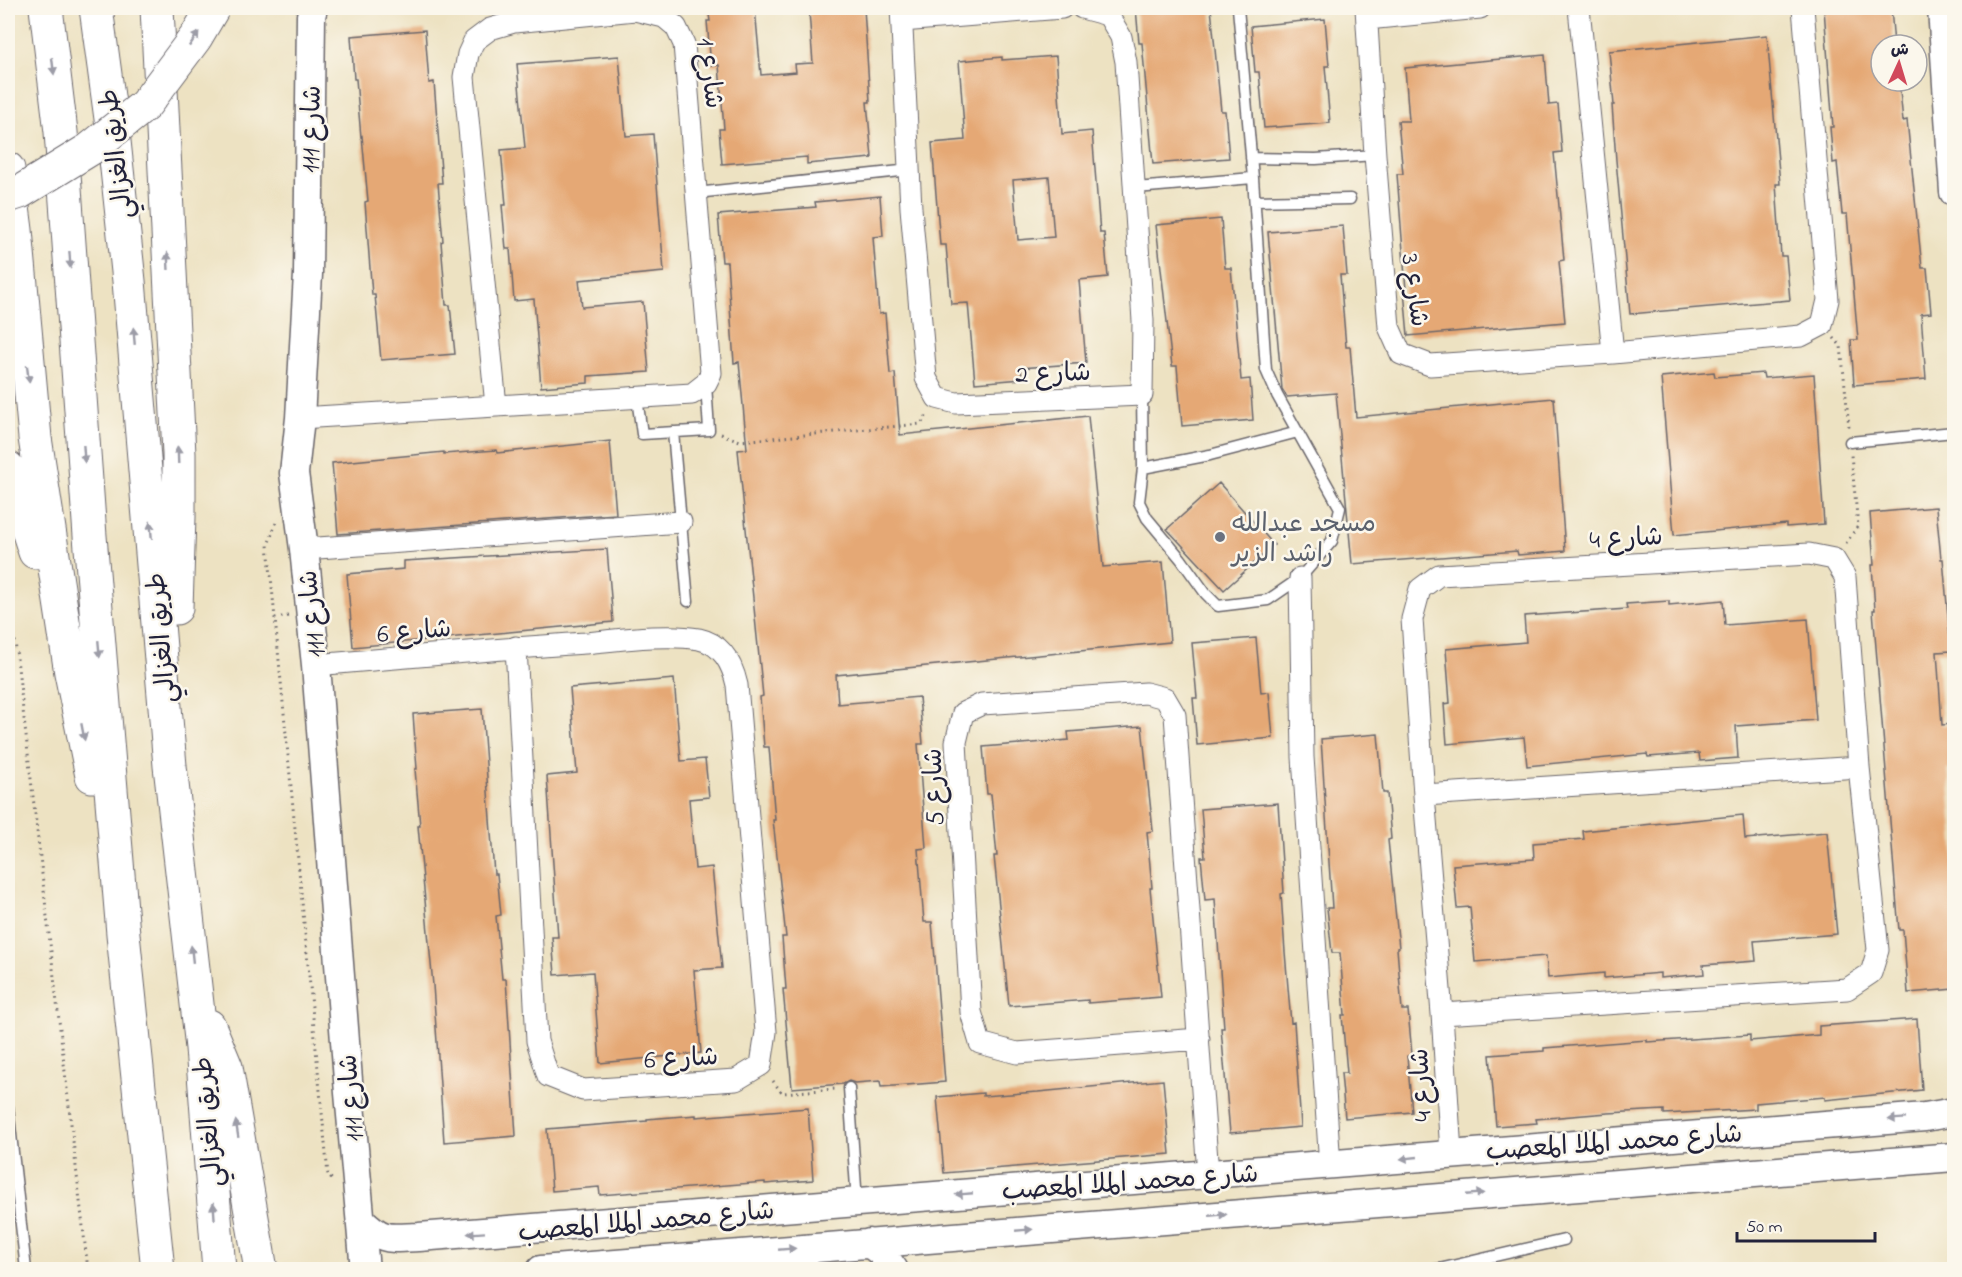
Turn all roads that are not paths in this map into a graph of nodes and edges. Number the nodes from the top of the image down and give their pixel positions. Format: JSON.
{"nodes":[{"id":1,"x":46,"y":8,"type":"edge"},
{"id":2,"x":96,"y":8,"type":"edge"},
{"id":3,"x":156,"y":8,"type":"edge"},
{"id":4,"x":213,"y":8,"type":"edge"},
{"id":5,"x":313,"y":8,"type":"edge"},
{"id":6,"x":1062,"y":8,"type":"edge"},
{"id":7,"x":1082,"y":8,"type":"edge"},
{"id":8,"x":1238,"y":8,"type":"edge"},
{"id":9,"x":1480,"y":8,"type":"edge"},
{"id":10,"x":1579,"y":8,"type":"edge"},
{"id":11,"x":1803,"y":8,"type":"edge"},
{"id":12,"x":1942,"y":8,"type":"edge"},
{"id":13,"x":1366,"y":13,"type":"edge"},
{"id":14,"x":901,"y":14,"type":"edge"},
{"id":15,"x":1949,"y":50,"type":"edge"},
{"id":16,"x":1375,"y":155,"type":"junction"},
{"id":17,"x":1251,"y":158,"type":"junction"},
{"id":18,"x":8,"y":169,"type":"edge"},
{"id":19,"x":910,"y":170,"type":"junction"},
{"id":20,"x":1253,"y":178,"type":"junction"},
{"id":21,"x":1136,"y":188,"type":"junction"},
{"id":22,"x":1954,"y":192,"type":"edge"},
{"id":23,"x":696,"y":193,"type":"junction"},
{"id":24,"x":8,"y":195,"type":"edge"},
{"id":25,"x":1350,"y":199,"type":"dead end"},
{"id":26,"x":1254,"y":201,"type":"junction"},
{"id":27,"x":1613,"y":352,"type":"junction"},
{"id":28,"x":706,"y":383,"type":"junction"},
{"id":29,"x":1142,"y":395,"type":"junction"},
{"id":30,"x":637,"y":398,"type":"junction"},
{"id":31,"x":496,"y":406,"type":"junction"},
{"id":32,"x":300,"y":418,"type":"junction"},
{"id":33,"x":673,"y":432,"type":"junction"},
{"id":34,"x":1298,"y":432,"type":"junction"},
{"id":35,"x":1954,"y":432,"type":"edge"},
{"id":36,"x":1850,"y":442,"type":"dead end"},
{"id":37,"x":8,"y":468,"type":"edge"},
{"id":38,"x":1143,"y":468,"type":"junction"},
{"id":39,"x":681,"y":522,"type":"junction"},
{"id":40,"x":304,"y":549,"type":"junction"},
{"id":41,"x":1300,"y":578,"type":"junction"},
{"id":42,"x":688,"y":601,"type":"dead end"},
{"id":43,"x":516,"y":647,"type":"junction"},
{"id":44,"x":316,"y":666,"type":"junction"},
{"id":45,"x":71,"y":673,"type":"junction"},
{"id":46,"x":170,"y":766,"type":"junction"},
{"id":47,"x":1859,"y":767,"type":"junction"},
{"id":48,"x":1424,"y":795,"type":"junction"},
{"id":49,"x":123,"y":934,"type":"junction"},
{"id":50,"x":196,"y":993,"type":"junction"},
{"id":51,"x":1443,"y":1014,"type":"junction"},
{"id":52,"x":1199,"y":1039,"type":"junction"},
{"id":53,"x":849,"y":1088,"type":"road end"},
{"id":54,"x":8,"y":1107,"type":"edge"},
{"id":55,"x":1954,"y":1112,"type":"edge"},
{"id":56,"x":1758,"y":1130,"type":"junction"},
{"id":57,"x":1717,"y":1133,"type":"junction"},
{"id":58,"x":1451,"y":1153,"type":"junction"},
{"id":59,"x":1954,"y":1157,"type":"edge"},
{"id":60,"x":1330,"y":1166,"type":"junction"},
{"id":61,"x":1764,"y":1171,"type":"junction"},
{"id":62,"x":1208,"y":1174,"type":"junction"},
{"id":63,"x":1720,"y":1175,"type":"junction"},
{"id":64,"x":857,"y":1203,"type":"junction"},
{"id":65,"x":361,"y":1220,"type":"junction"},
{"id":66,"x":525,"y":1230,"type":"junction"},
{"id":67,"x":915,"y":1239,"type":"junction"},
{"id":68,"x":1564,"y":1240,"type":"dead end"},
{"id":69,"x":869,"y":1243,"type":"junction"},
{"id":70,"x":26,"y":1269,"type":"edge"},
{"id":71,"x":158,"y":1269,"type":"edge"},
{"id":72,"x":219,"y":1269,"type":"edge"},
{"id":73,"x":261,"y":1269,"type":"edge"},
{"id":74,"x":365,"y":1269,"type":"edge"},
{"id":75,"x":527,"y":1269,"type":"edge"},
{"id":76,"x":541,"y":1269,"type":"edge"},
{"id":77,"x":894,"y":1269,"type":"edge"},
{"id":78,"x":900,"y":1269,"type":"edge"},
{"id":79,"x":1436,"y":1269,"type":"edge"}],
"edges":[{"from":1,"to":49,"type":"highway","name":"طريق الغزالي","one_way":true},
{"from":46,"to":2,"type":"highway","name":"طريق الغزالي","one_way":true},
{"from":46,"to":3,"type":"highway","one_way":true},
{"from":24,"to":4,"type":"highway","one_way":true,"bridge":true},
{"from":5,"to":32,"type":"street","name":"شارع 111"},
{"from":6,"to":14,"type":"street"},
{"from":7,"to":21,"type":"street"},
{"from":8,"to":17,"type":"lane"},
{"from":9,"to":13,"type":"street","name":"شارع 3"},
{"from":10,"to":27,"type":"street"},
{"from":11,"to":27,"type":"street","name":"شارع 3"},
{"from":12,"to":15,"type":"street"},
{"from":13,"to":16,"type":"street","name":"شارع 3"},
{"from":14,"to":19,"type":"street"},
{"from":15,"to":22,"type":"street"},
{"from":16,"to":17,"type":"lane"},
{"from":16,"to":27,"type":"street","name":"شارع 3"},
{"from":17,"to":20,"type":"lane"},
{"from":18,"to":45,"type":"highway","one_way":true},
{"from":19,"to":23,"type":"lane"},
{"from":19,"to":29,"type":"street","name":"شارع 2"},
{"from":20,"to":21,"type":"lane"},
{"from":20,"to":26,"type":"lane"},
{"from":21,"to":29,"type":"street"},
{"from":23,"to":28,"type":"street","name":"شارع 1"},
{"from":23,"to":31,"type":"street","name":"شارع 1"},
{"from":25,"to":26,"type":"lane"},
{"from":26,"to":34,"type":"lane"},
{"from":28,"to":30,"type":"street"},
{"from":28,"to":33,"type":"lane"},
{"from":29,"to":38,"type":"lane"},
{"from":30,"to":31,"type":"street"},
{"from":30,"to":33,"type":"lane"},
{"from":31,"to":32,"type":"street"},
{"from":32,"to":40,"type":"street","name":"شارع 111"},
{"from":33,"to":39,"type":"lane"},
{"from":34,"to":38,"type":"lane"},
{"from":34,"to":41,"type":"lane"},
{"from":35,"to":36,"type":"lane"},
{"from":37,"to":45,"type":"highway"},
{"from":38,"to":41,"type":"lane"},
{"from":39,"to":40,"type":"street"},
{"from":39,"to":42,"type":"lane"},
{"from":40,"to":44,"type":"street","name":"شارع 111"},
{"from":41,"to":60,"type":"street"},
{"from":43,"to":43,"type":"street","name":"شارع 6"},
{"from":43,"to":44,"type":"street","name":"شارع 6"},
{"from":44,"to":65,"type":"street","name":"شارع 111"},
{"from":45,"to":49,"type":"highway","one_way":true},
{"from":50,"to":46,"type":"highway","name":"طريق الغزالي","one_way":true},
{"from":47,"to":48,"type":"street"},
{"from":47,"to":48,"type":"street","name":"شارع 4"},
{"from":47,"to":51,"type":"street","name":"شارع 4"},
{"from":48,"to":51,"type":"street","name":"شارع 4"},
{"from":49,"to":71,"type":"highway","name":"طريق الغزالي"},
{"from":72,"to":50,"type":"highway","name":"طريق الغزالي","one_way":true},
{"from":73,"to":50,"type":"highway","one_way":true},
{"from":51,"to":58,"type":"street","name":"شارع 4"},
{"from":52,"to":52,"type":"street","name":"شارع 5"},
{"from":52,"to":62,"type":"street","name":"شارع 5"},
{"from":53,"to":64,"type":"lane"},
{"from":54,"to":70,"type":"lane"},
{"from":55,"to":56,"type":"street","name":"شارع محمد الملا المعصب","one_way":true},
{"from":56,"to":57,"type":"street","name":"شارع محمد الملا المعصب"},
{"from":56,"to":61,"type":"street"},
{"from":57,"to":58,"type":"street","name":"شارع محمد الملا المعصب"},
{"from":57,"to":63,"type":"street"},
{"from":58,"to":60,"type":"street","name":"شارع محمد الملا المعصب","one_way":true},
{"from":59,"to":61,"type":"street","name":"شارع محمد الملا المعصب"},
{"from":60,"to":62,"type":"street","name":"شارع محمد الملا المعصب"},
{"from":61,"to":63,"type":"street","name":"شارع محمد الملا المعصب"},
{"from":62,"to":64,"type":"street","name":"شارع محمد الملا المعصب","one_way":true},
{"from":67,"to":63,"type":"street","name":"شارع محمد الملا المعصب","one_way":true},
{"from":64,"to":66,"type":"street","name":"شارع محمد الملا المعصب"},
{"from":66,"to":65,"type":"street","name":"شارع محمد الملا المعصب","one_way":true},
{"from":65,"to":74,"type":"street"},
{"from":66,"to":75,"type":"street"},
{"from":67,"to":69,"type":"street","name":"شارع محمد الملا المعصب"},
{"from":67,"to":78,"type":"street"},
{"from":68,"to":79,"type":"lane"},
{"from":76,"to":69,"type":"street","name":"شارع محمد الملا المعصب","one_way":true},
{"from":69,"to":77,"type":"street"}]}
